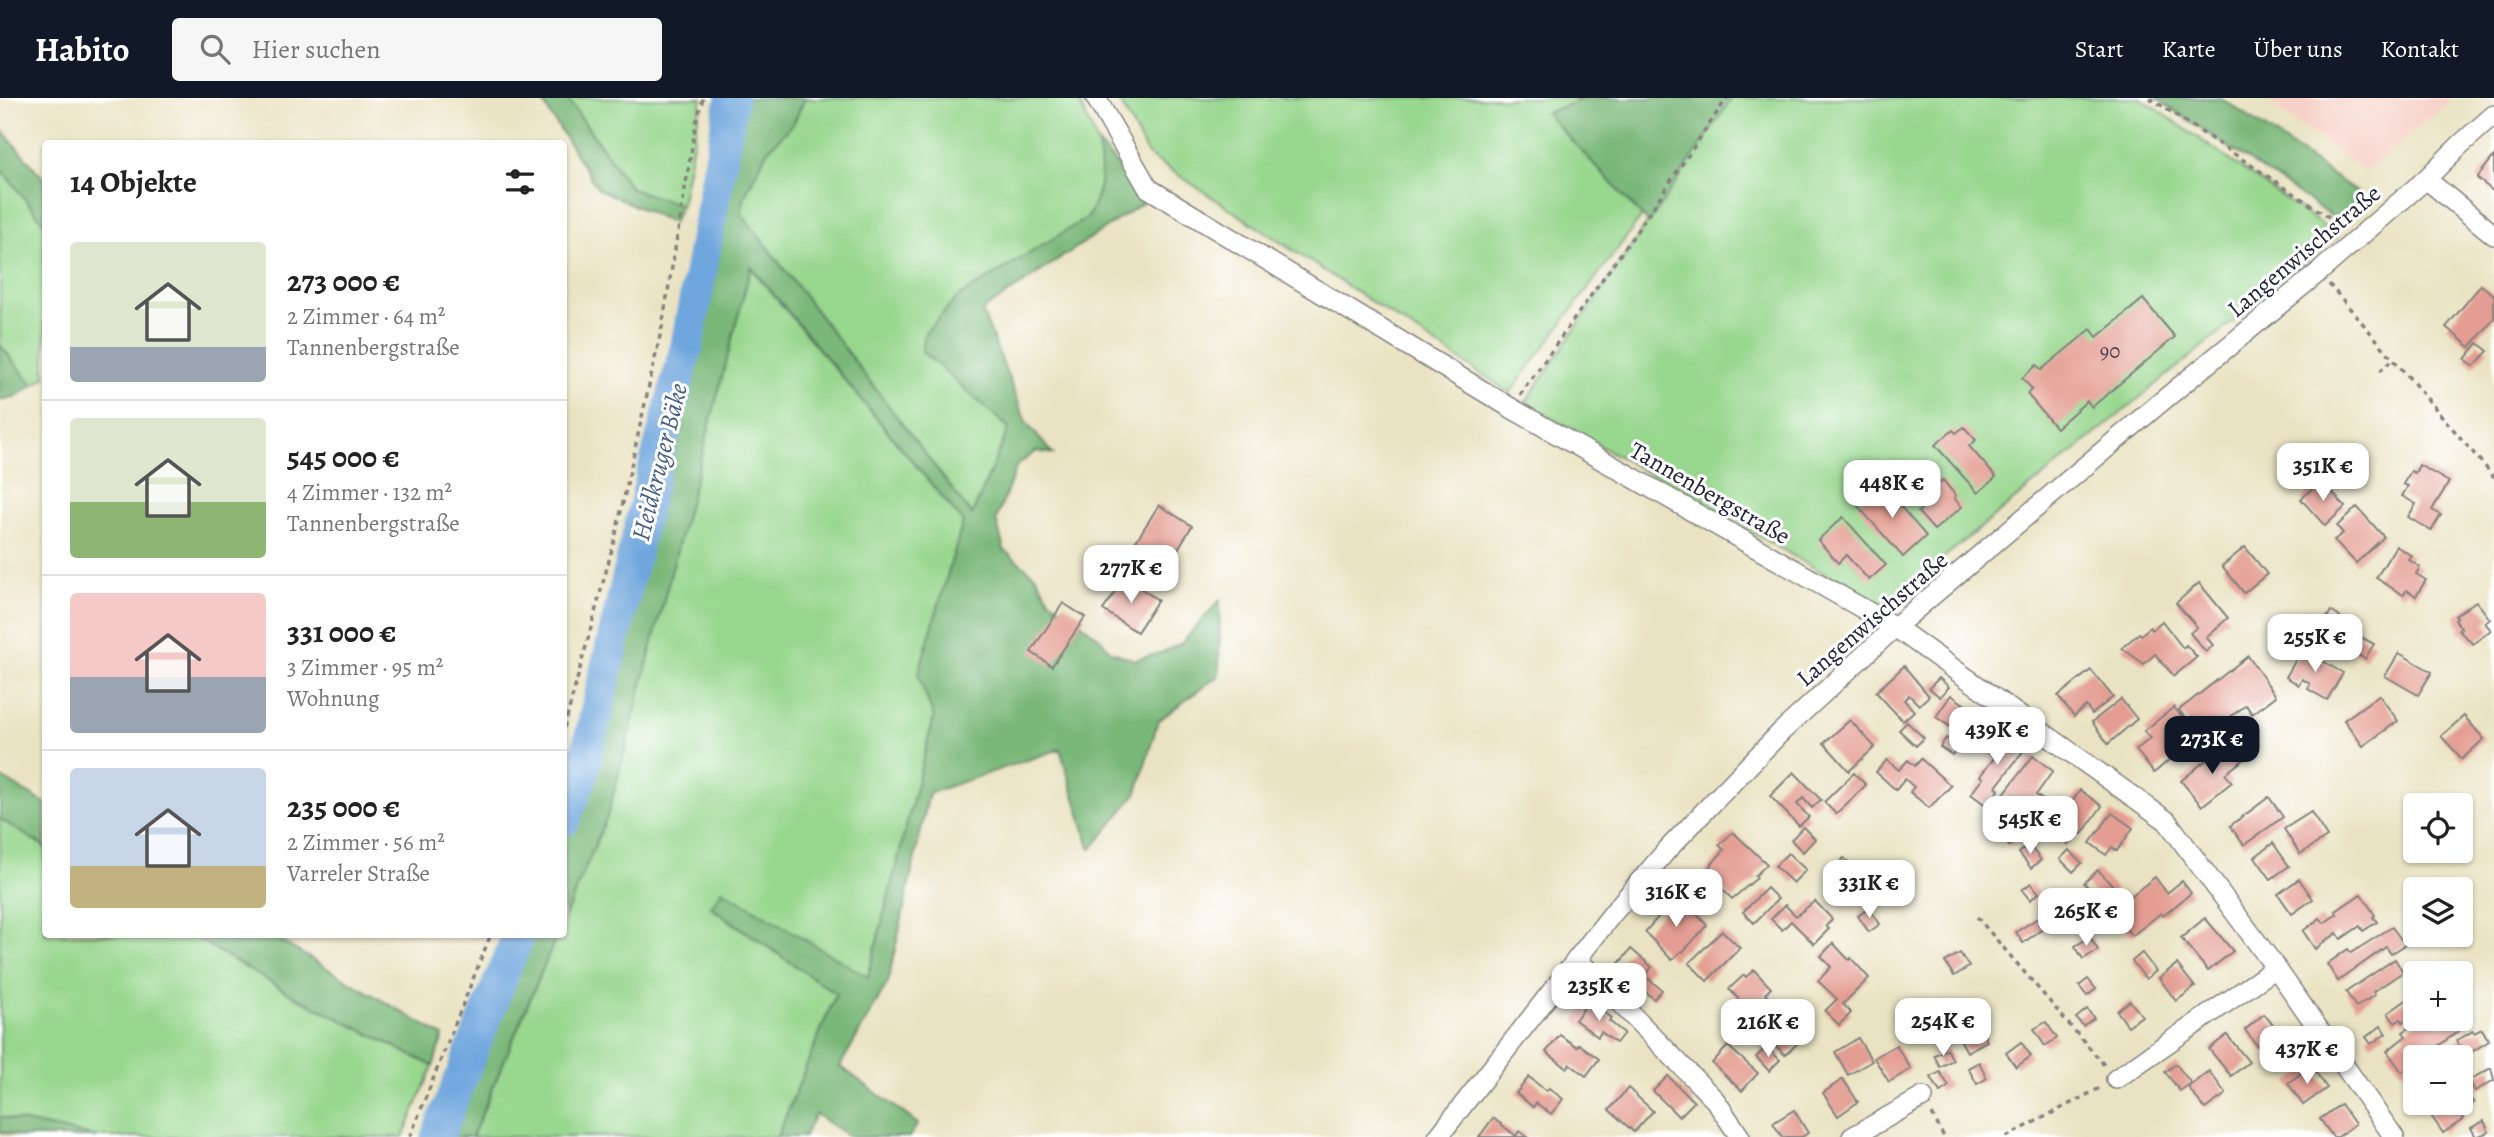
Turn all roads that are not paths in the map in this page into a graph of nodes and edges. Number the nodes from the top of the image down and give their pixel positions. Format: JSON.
{"nodes":[{"id":1,"x":1096,"y":98,"type":"edge"},
{"id":2,"x":2494,"y":116,"type":"edge"},
{"id":3,"x":2426,"y":179,"type":"junction"},
{"id":4,"x":2494,"y":235,"type":"edge"},
{"id":5,"x":1895,"y":627,"type":"junction"},
{"id":6,"x":1577,"y":959,"type":"junction"},
{"id":7,"x":2276,"y":968,"type":"junction"},
{"id":8,"x":2116,"y":1079,"type":"road end"},
{"id":9,"x":1923,"y":1097,"type":"road end"},
{"id":10,"x":1438,"y":1137,"type":"edge"},
{"id":11,"x":1741,"y":1137,"type":"edge"},
{"id":12,"x":1852,"y":1137,"type":"edge"},
{"id":13,"x":2394,"y":1137,"type":"edge"}],
"edges":[{"from":1,"to":5,"type":"street","name":"Tannenbergstraße"},
{"from":2,"to":3,"type":"street","name":"Langenwischstraße"},
{"from":3,"to":4,"type":"street"},
{"from":3,"to":5,"type":"street","name":"Langenwischstraße"},
{"from":5,"to":6,"type":"street","name":"Langenwischstraße"},
{"from":5,"to":7,"type":"street","name":"Tannenbergstraße"},
{"from":6,"to":10,"type":"street","name":"Langenwischstraße"},
{"from":6,"to":11,"type":"street"},
{"from":7,"to":8,"type":"street"},
{"from":7,"to":13,"type":"street","name":"Tannenbergstraße"},
{"from":9,"to":12,"type":"street"}]}
